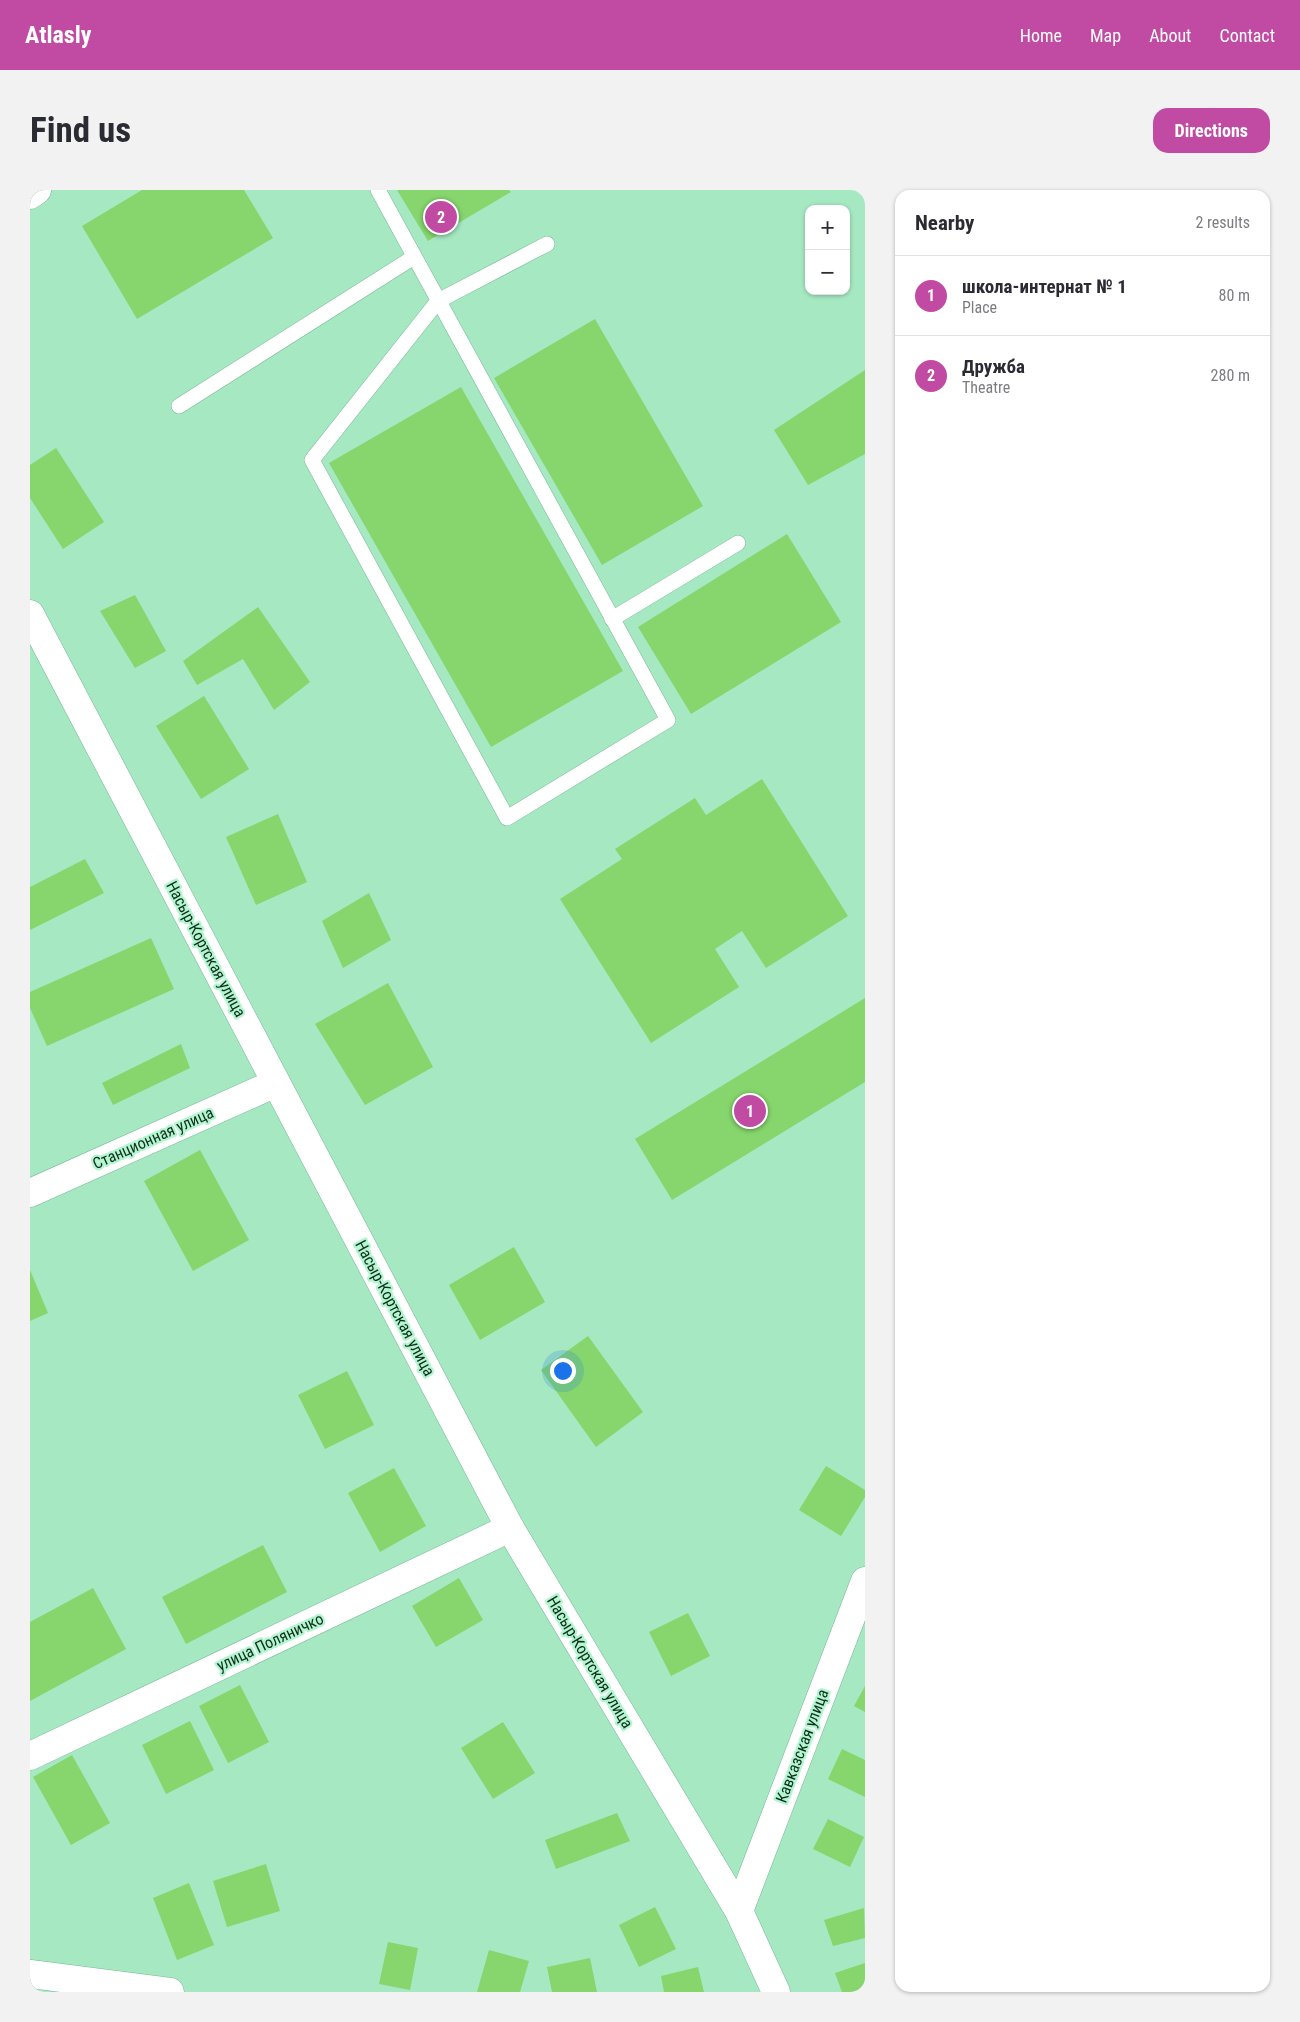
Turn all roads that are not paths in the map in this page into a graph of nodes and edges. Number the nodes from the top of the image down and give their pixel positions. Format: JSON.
{"nodes":[{"id":1,"x":37,"y":190,"type":"edge"},
{"id":2,"x":378,"y":190,"type":"edge"},
{"id":3,"x":30,"y":194,"type":"edge"},
{"id":4,"x":547,"y":244,"type":"dead end"},
{"id":5,"x":414,"y":257,"type":"junction"},
{"id":6,"x":438,"y":301,"type":"junction"},
{"id":7,"x":179,"y":406,"type":"dead end"},
{"id":8,"x":738,"y":543,"type":"dead end"},
{"id":9,"x":30,"y":614,"type":"edge"},
{"id":10,"x":612,"y":619,"type":"junction"},
{"id":11,"x":276,"y":1083,"type":"junction"},
{"id":12,"x":30,"y":1193,"type":"edge"},
{"id":13,"x":510,"y":1528,"type":"junction"},
{"id":14,"x":865,"y":1581,"type":"edge"},
{"id":15,"x":30,"y":1756,"type":"edge"},
{"id":16,"x":740,"y":1911,"type":"junction"},
{"id":17,"x":30,"y":1974,"type":"edge"},
{"id":18,"x":170,"y":1992,"type":"edge"},
{"id":19,"x":776,"y":1992,"type":"edge"}],
"edges":[{"from":1,"to":3,"type":"street"},
{"from":2,"to":5,"type":"lane"},
{"from":4,"to":6,"type":"lane"},
{"from":5,"to":6,"type":"lane"},
{"from":5,"to":7,"type":"lane"},
{"from":6,"to":10,"type":"lane"},
{"from":6,"to":10,"type":"lane"},
{"from":8,"to":10,"type":"lane"},
{"from":9,"to":11,"type":"street","name":"Насыр-Кортская улица"},
{"from":11,"to":12,"type":"street","name":"Станционная улица"},
{"from":11,"to":13,"type":"street","name":"Насыр-Кортская улица"},
{"from":13,"to":15,"type":"street","name":"улица Поляничко"},
{"from":13,"to":16,"type":"street","name":"Насыр-Кортская улица"},
{"from":14,"to":16,"type":"street","name":"Кавказская улица"},
{"from":16,"to":19,"type":"street","name":"Насыр-Кортская улица"},
{"from":17,"to":18,"type":"street"}]}
